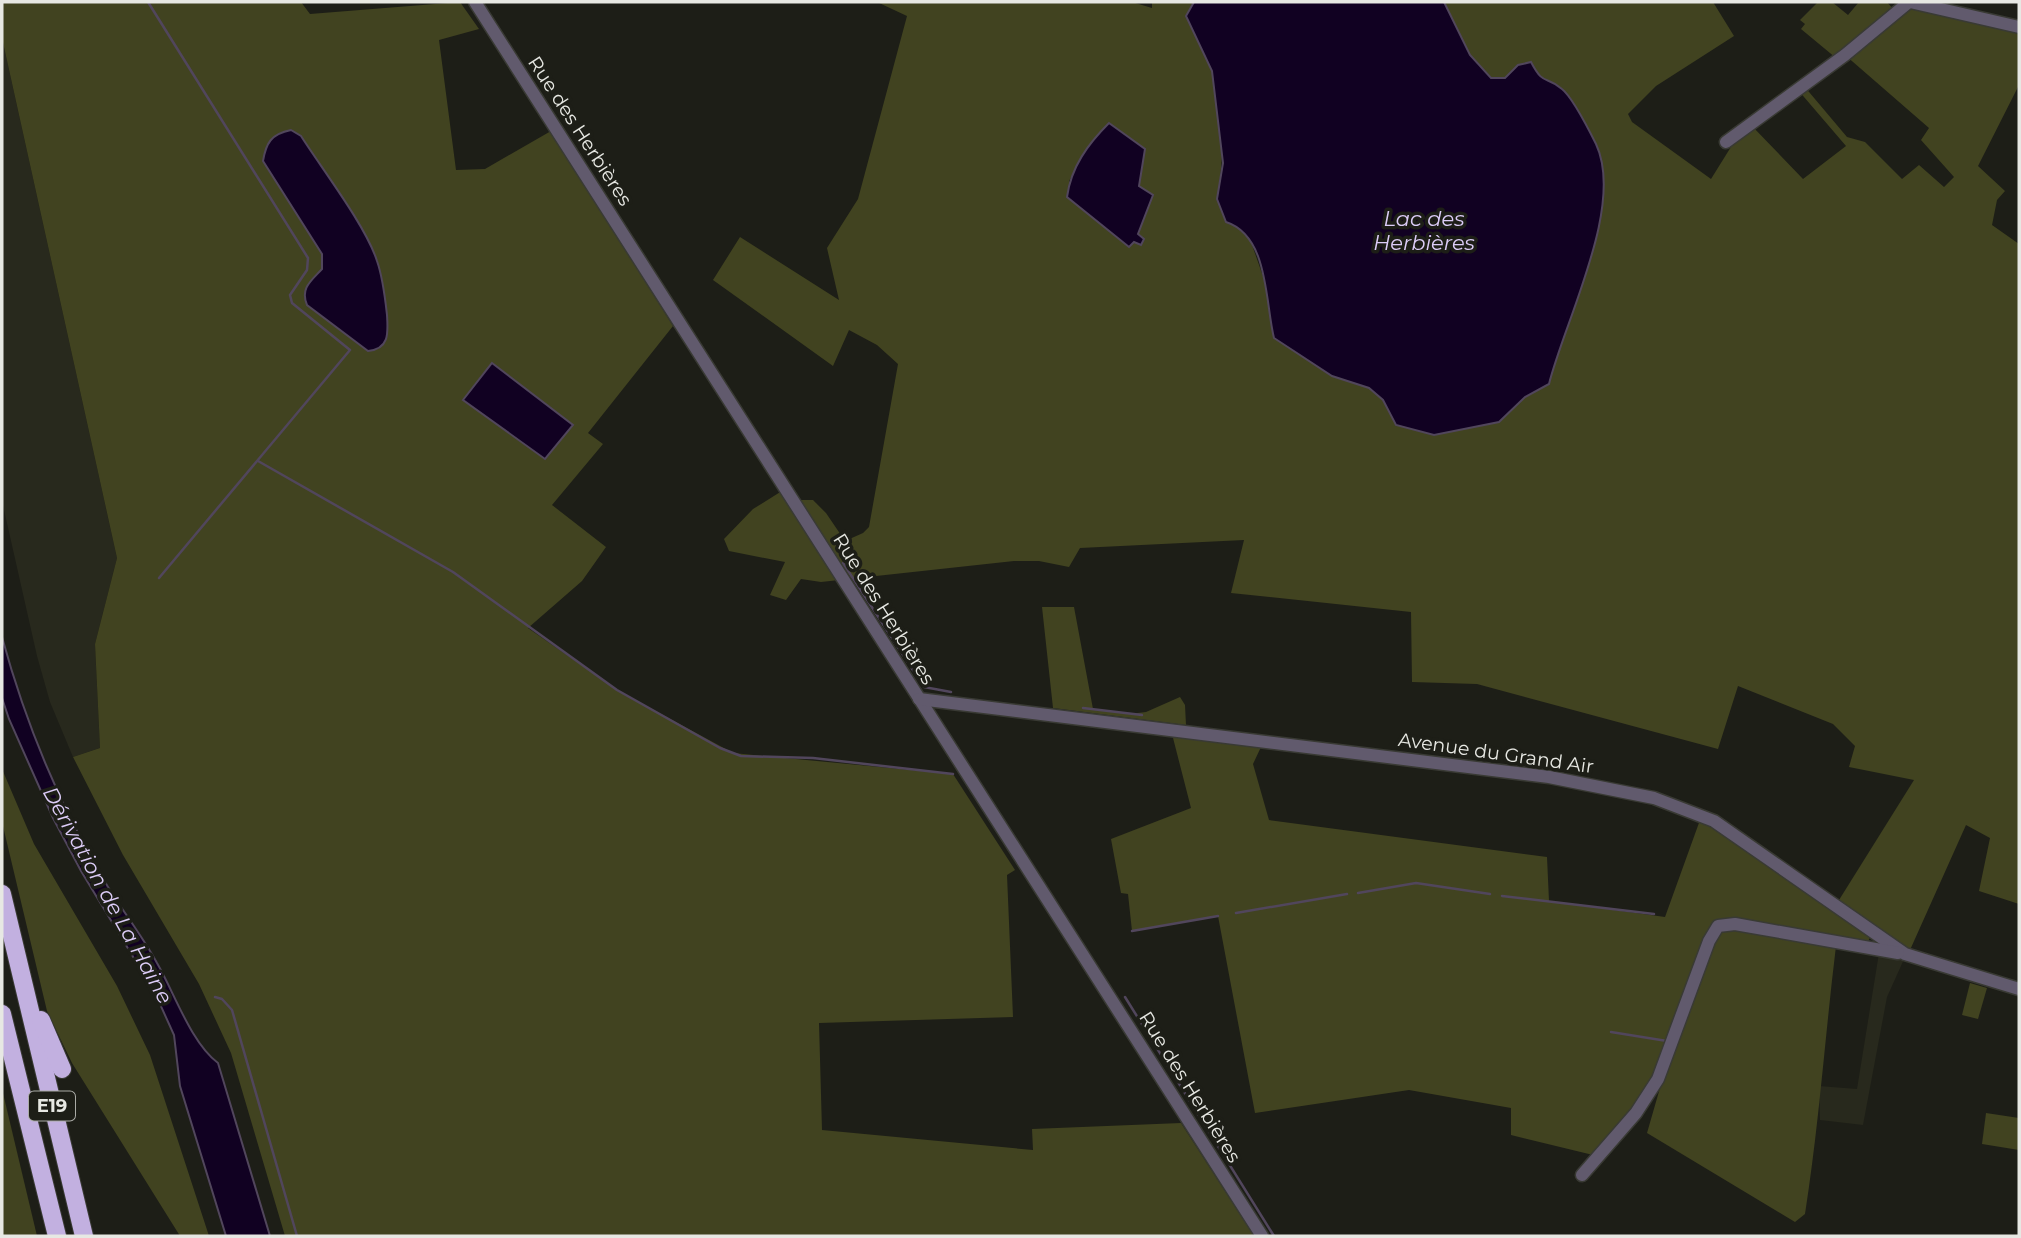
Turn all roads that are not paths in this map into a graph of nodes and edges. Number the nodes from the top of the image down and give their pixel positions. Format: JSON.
{"nodes":[{"id":1,"x":475,"y":2,"type":"edge"},
{"id":2,"x":1910,"y":2,"type":"edge"},
{"id":3,"x":2019,"y":27,"type":"edge"},
{"id":4,"x":1726,"y":142,"type":"dead end"},
{"id":5,"x":919,"y":699,"type":"junction"},
{"id":6,"x":2,"y":894,"type":"edge"},
{"id":7,"x":1905,"y":954,"type":"junction"},
{"id":8,"x":21,"y":975,"type":"junction"},
{"id":9,"x":2019,"y":989,"type":"edge"},
{"id":10,"x":2,"y":1014,"type":"edge"},
{"id":11,"x":62,"y":1069,"type":"dead end"},
{"id":12,"x":1582,"y":1175,"type":"dead end"},
{"id":13,"x":57,"y":1236,"type":"edge"},
{"id":14,"x":84,"y":1236,"type":"edge"},
{"id":15,"x":1262,"y":1236,"type":"edge"}],
"edges":[{"from":1,"to":5,"type":"street","name":"Rue des Herbières"},
{"from":2,"to":3,"type":"street"},
{"from":2,"to":4,"type":"street"},
{"from":5,"to":7,"type":"street","name":"Avenue du Grand Air"},
{"from":5,"to":15,"type":"street","name":"Rue des Herbières"},
{"from":6,"to":8,"type":"highway","number":"E19"},
{"from":7,"to":9,"type":"street","name":"Avenue du Grand Air"},
{"from":7,"to":12,"type":"street"},
{"from":8,"to":11,"type":"highway"},
{"from":8,"to":14,"type":"highway","number":"E19"},
{"from":10,"to":13,"type":"highway","number":"E19"}]}
